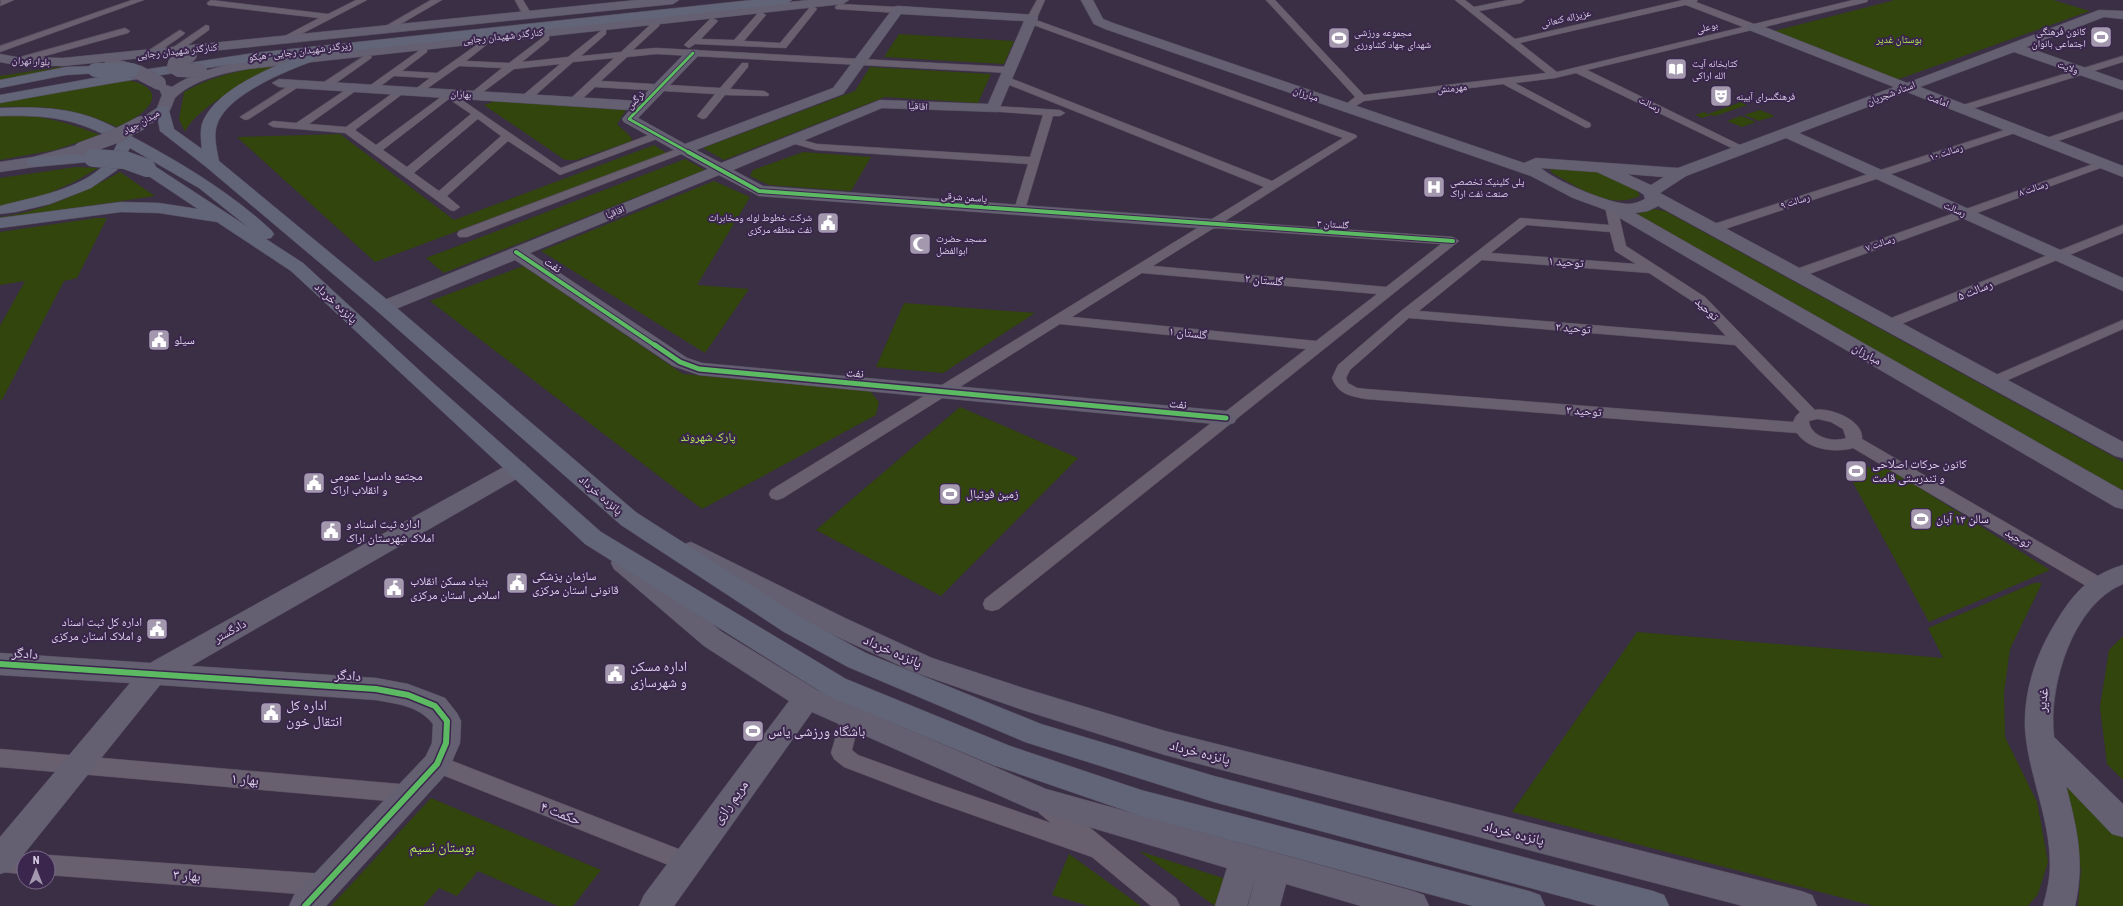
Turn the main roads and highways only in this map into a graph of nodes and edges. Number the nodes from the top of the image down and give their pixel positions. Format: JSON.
{"nodes":[{"id":1,"x":718,"y":0,"type":"edge"},
{"id":2,"x":786,"y":0,"type":"edge"},
{"id":3,"x":633,"y":4,"type":"road end"},
{"id":4,"x":603,"y":21,"type":"junction"},
{"id":5,"x":311,"y":57,"type":"road end"},
{"id":6,"x":132,"y":70,"type":"road end"},
{"id":7,"x":0,"y":84,"type":"edge"},
{"id":8,"x":0,"y":92,"type":"edge"},
{"id":9,"x":0,"y":100,"type":"edge"},
{"id":10,"x":163,"y":110,"type":"road end"},
{"id":11,"x":0,"y":112,"type":"edge"},
{"id":12,"x":126,"y":140,"type":"junction"},
{"id":13,"x":34,"y":162,"type":"road end"},
{"id":14,"x":211,"y":163,"type":"junction"},
{"id":15,"x":0,"y":210,"type":"edge"},
{"id":16,"x":224,"y":219,"type":"junction"},
{"id":17,"x":0,"y":223,"type":"edge"},
{"id":18,"x":297,"y":267,"type":"junction"},
{"id":19,"x":1529,"y":906,"type":"edge"},
{"id":20,"x":1653,"y":906,"type":"edge"}],
"edges":[{"from":1,"to":4,"type":"main road"},
{"from":2,"to":4,"type":"main road"},
{"from":3,"to":4,"type":"main road"},
{"from":4,"to":8,"type":"main road","name":"زیرگذر شهیدان رجایی - هپکو"},
{"from":4,"to":9,"type":"main road","name":"زیرگذر شهیدان رجایی - هپکو"},
{"from":5,"to":14,"type":"main road"},
{"from":6,"to":7,"type":"main road","bridge":true},
{"from":10,"to":14,"type":"main road","name":"پانزده خرداد"},
{"from":11,"to":12,"type":"main road"},
{"from":12,"to":15,"type":"main road"},
{"from":12,"to":18,"type":"main road"},
{"from":13,"to":16,"type":"main road","name":"پانزده خرداد","bridge":true},
{"from":14,"to":20,"type":"main road","name":"پانزده خرداد"},
{"from":16,"to":17,"type":"main road"},
{"from":16,"to":18,"type":"main road","name":"پانزده خرداد"},
{"from":18,"to":19,"type":"main road","name":"پانزده خرداد"}]}
